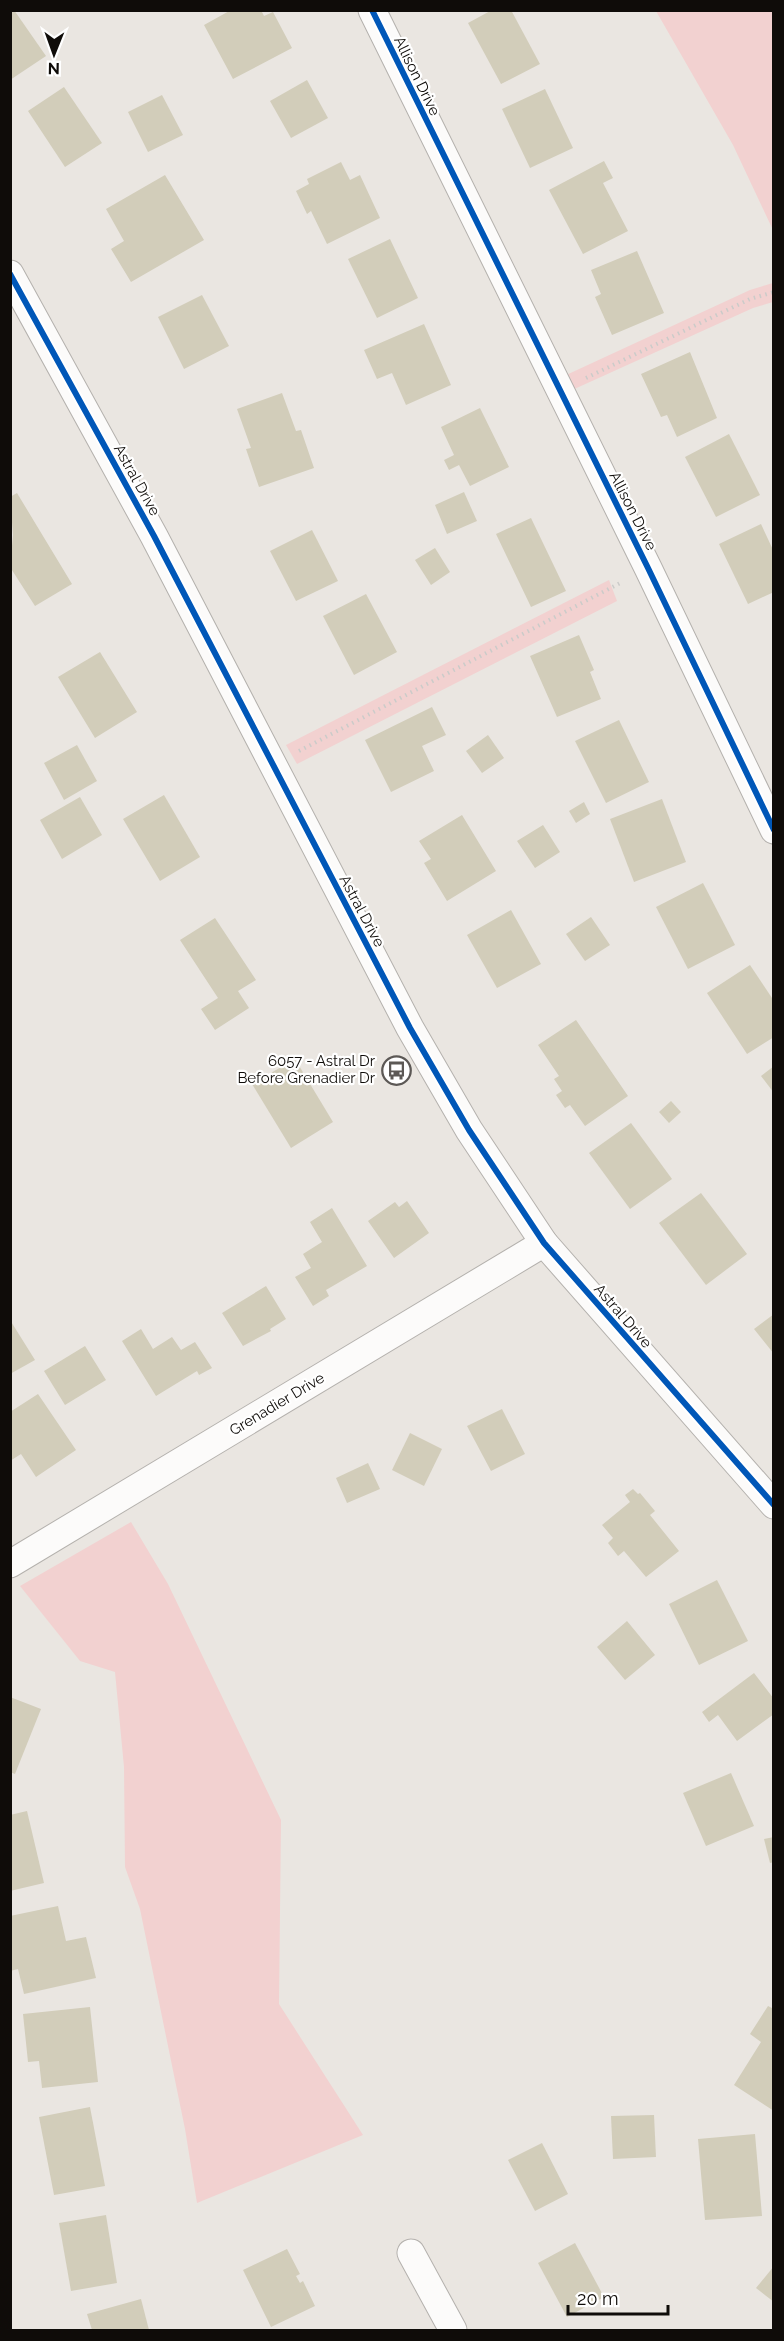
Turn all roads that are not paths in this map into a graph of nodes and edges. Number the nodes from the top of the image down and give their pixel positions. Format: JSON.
{"nodes":[{"id":1,"x":372,"y":10,"type":"edge"},
{"id":2,"x":10,"y":274,"type":"edge"},
{"id":3,"x":774,"y":830,"type":"edge"},
{"id":4,"x":544,"y":1243,"type":"junction"},
{"id":5,"x":774,"y":1505,"type":"edge"},
{"id":6,"x":10,"y":1564,"type":"edge"},
{"id":7,"x":411,"y":2253,"type":"dead end"},
{"id":8,"x":453,"y":2331,"type":"edge"}],
"edges":[{"from":1,"to":3,"type":"street","name":"Allison Drive"},
{"from":2,"to":4,"type":"street","name":"Astral Drive"},
{"from":4,"to":5,"type":"street","name":"Astral Drive"},
{"from":4,"to":6,"type":"street","name":"Grenadier Drive"},
{"from":7,"to":8,"type":"street"}]}
